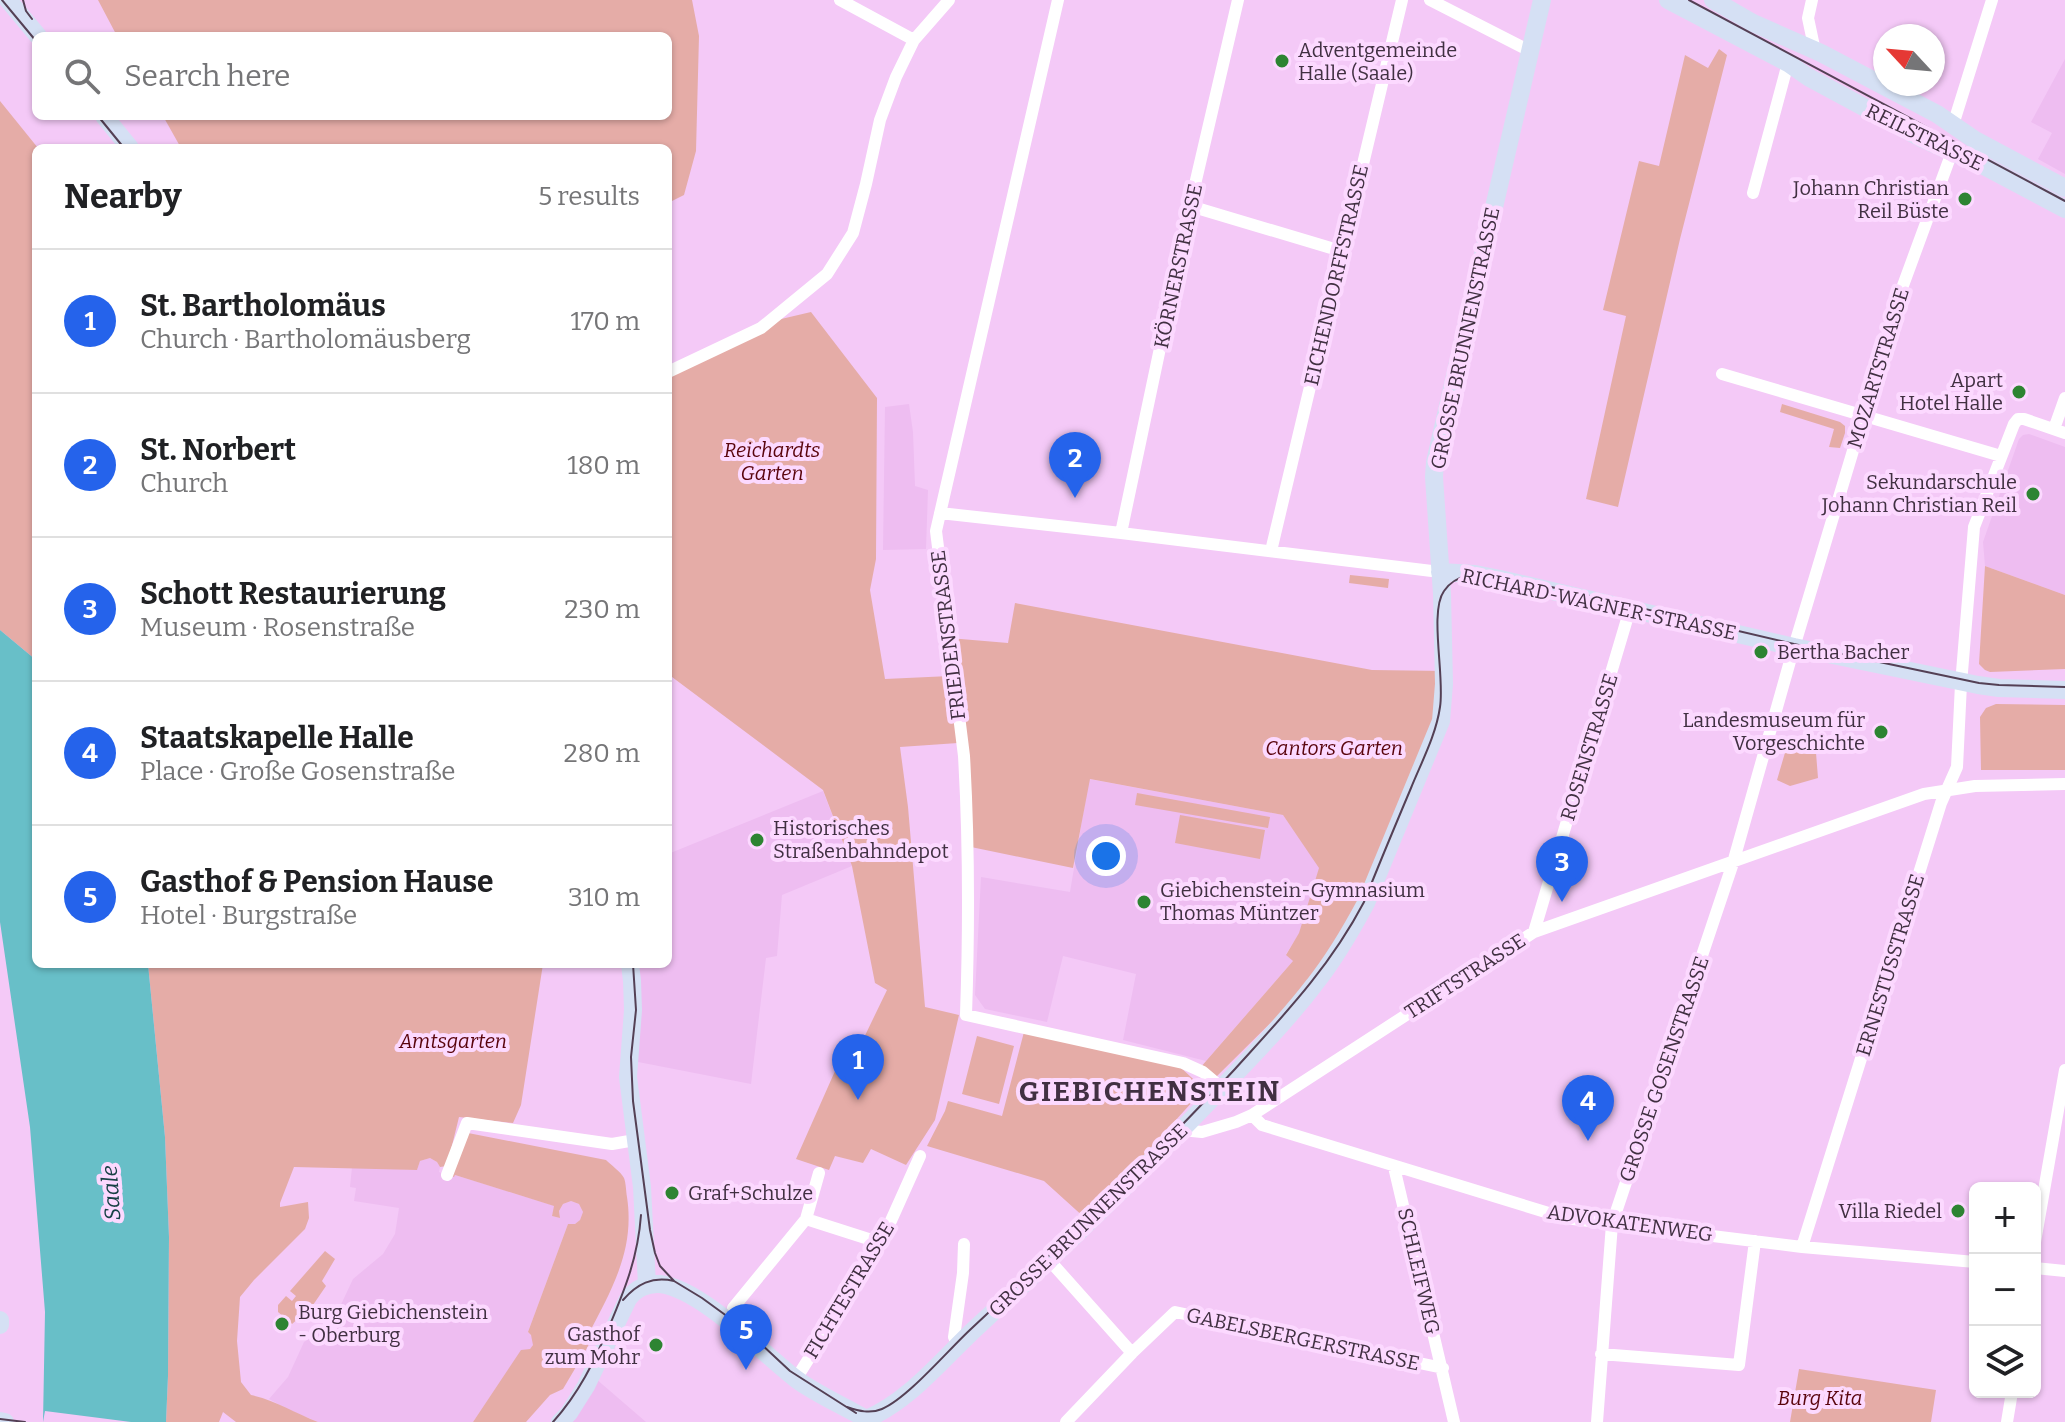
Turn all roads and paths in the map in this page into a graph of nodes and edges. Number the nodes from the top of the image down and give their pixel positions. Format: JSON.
{"nodes":[{"id":1,"x":8,"y":0,"type":"edge"},
{"id":2,"x":840,"y":0,"type":"edge"},
{"id":3,"x":949,"y":0,"type":"edge"},
{"id":4,"x":1058,"y":0,"type":"edge"},
{"id":5,"x":1238,"y":0,"type":"edge"},
{"id":6,"x":1402,"y":0,"type":"edge"},
{"id":7,"x":1430,"y":0,"type":"edge"},
{"id":8,"x":1542,"y":0,"type":"edge"},
{"id":9,"x":1668,"y":0,"type":"edge"},
{"id":10,"x":1713,"y":0,"type":"edge"},
{"id":11,"x":1812,"y":0,"type":"edge"},
{"id":12,"x":1992,"y":0,"type":"edge"},
{"id":13,"x":1808,"y":18,"type":"junction"},
{"id":14,"x":35,"y":32,"type":"edge"},
{"id":15,"x":1785,"y":36,"type":"junction"},
{"id":16,"x":914,"y":40,"type":"junction"},
{"id":17,"x":1530,"y":51,"type":"junction"},
{"id":18,"x":1815,"y":51,"type":"junction"},
{"id":19,"x":1788,"y":63,"type":"junction"},
{"id":20,"x":107,"y":120,"type":"edge"},
{"id":21,"x":1953,"y":125,"type":"junction"},
{"id":22,"x":127,"y":144,"type":"edge"},
{"id":23,"x":1952,"y":152,"type":"junction"},
{"id":24,"x":2065,"y":188,"type":"edge"},
{"id":25,"x":1753,"y":193,"type":"dead end"},
{"id":26,"x":1190,"y":206,"type":"junction"},
{"id":27,"x":2065,"y":209,"type":"edge"},
{"id":28,"x":1341,"y":251,"type":"junction"},
{"id":29,"x":672,"y":370,"type":"edge"},
{"id":30,"x":1722,"y":374,"type":"dead end"},
{"id":31,"x":2065,"y":398,"type":"edge"},
{"id":32,"x":1863,"y":416,"type":"junction"},
{"id":33,"x":2060,"y":431,"type":"edge"},
{"id":34,"x":2001,"y":456,"type":"junction"},
{"id":35,"x":940,"y":513,"type":"junction"},
{"id":36,"x":1121,"y":533,"type":"junction"},
{"id":37,"x":1271,"y":551,"type":"junction"},
{"id":38,"x":1440,"y":572,"type":"junction"},
{"id":39,"x":1630,"y":609,"type":"junction"},
{"id":40,"x":1794,"y":647,"type":"junction"},
{"id":41,"x":1961,"y":682,"type":"junction"},
{"id":42,"x":2065,"y":690,"type":"edge"},
{"id":43,"x":2065,"y":784,"type":"edge"},
{"id":44,"x":1947,"y":789,"type":"junction"},
{"id":45,"x":1733,"y":863,"type":"junction"},
{"id":46,"x":1534,"y":932,"type":"junction"},
{"id":47,"x":630,"y":968,"type":"edge"},
{"id":48,"x":2065,"y":1070,"type":"edge"},
{"id":49,"x":1222,"y":1088,"type":"junction"},
{"id":50,"x":1252,"y":1115,"type":"junction"},
{"id":51,"x":1182,"y":1130,"type":"junction"},
{"id":52,"x":635,"y":1140,"type":"junction"},
{"id":53,"x":920,"y":1156,"type":"dead end"},
{"id":54,"x":1394,"y":1167,"type":"junction"},
{"id":55,"x":819,"y":1173,"type":"dead end"},
{"id":56,"x":447,"y":1175,"type":"dead end"},
{"id":57,"x":2041,"y":1208,"type":"edge"},
{"id":58,"x":806,"y":1219,"type":"junction"},
{"id":59,"x":1612,"y":1224,"type":"junction"},
{"id":60,"x":1755,"y":1241,"type":"junction"},
{"id":61,"x":881,"y":1243,"type":"junction"},
{"id":62,"x":964,"y":1244,"type":"dead end"},
{"id":63,"x":1802,"y":1247,"type":"junction"},
{"id":64,"x":1050,"y":1261,"type":"junction"},
{"id":65,"x":1969,"y":1261,"type":"edge"},
{"id":66,"x":2041,"y":1269,"type":"edge"},
{"id":67,"x":2065,"y":1271,"type":"edge"},
{"id":68,"x":647,"y":1285,"type":"junction"},
{"id":69,"x":733,"y":1308,"type":"dead end"},
{"id":70,"x":958,"y":1344,"type":"junction"},
{"id":71,"x":1132,"y":1353,"type":"junction"},
{"id":72,"x":1601,"y":1354,"type":"junction"},
{"id":73,"x":1443,"y":1368,"type":"junction"},
{"id":74,"x":796,"y":1379,"type":"junction"},
{"id":75,"x":2011,"y":1398,"type":"edge"},
{"id":76,"x":869,"y":1420,"type":"edge"},
{"id":77,"x":560,"y":1422,"type":"edge"},
{"id":78,"x":1066,"y":1422,"type":"edge"},
{"id":79,"x":1454,"y":1422,"type":"edge"},
{"id":80,"x":1597,"y":1422,"type":"edge"},
{"id":81,"x":2007,"y":1422,"type":"edge"}],
"edges":[{"from":1,"to":14,"type":"main road"},
{"from":2,"to":16,"type":"street"},
{"from":3,"to":16,"type":"street"},
{"from":4,"to":35,"type":"street","name":"FRIEDENSTRASSE"},
{"from":5,"to":26,"type":"street","name":"KÖRNERSTRASSE"},
{"from":6,"to":28,"type":"street","name":"EICHENDORFFSTRASSE"},
{"from":7,"to":17,"type":"street"},
{"from":8,"to":17,"type":"main road","name":"GROSSE BRUNNENSTRASSE"},
{"from":9,"to":19,"type":"main road","name":"REILSTRASSE"},
{"from":10,"to":15,"type":"main road","name":"REILSTRASSE"},
{"from":11,"to":13,"type":"street"},
{"from":12,"to":21,"type":"street"},
{"from":13,"to":15,"type":"street"},
{"from":13,"to":18,"type":"street"},
{"from":15,"to":18,"type":"main road","name":"REILSTRASSE"},
{"from":16,"to":29,"type":"street"},
{"from":17,"to":38,"type":"main road","name":"GROSSE BRUNNENSTRASSE"},
{"from":18,"to":21,"type":"main road","name":"REILSTRASSE"},
{"from":19,"to":23,"type":"main road","name":"REILSTRASSE"},
{"from":19,"to":25,"type":"street"},
{"from":20,"to":22,"type":"main road"},
{"from":21,"to":24,"type":"main road","name":"REILSTRASSE"},
{"from":23,"to":27,"type":"main road","name":"REILSTRASSE"},
{"from":23,"to":32,"type":"street","name":"MOZARTSTRASSE"},
{"from":26,"to":28,"type":"street"},
{"from":26,"to":36,"type":"street","name":"KÖRNERSTRASSE"},
{"from":28,"to":37,"type":"street","name":"EICHENDORFFSTRASSE"},
{"from":30,"to":32,"type":"street"},
{"from":31,"to":33,"type":"street"},
{"from":32,"to":34,"type":"street"},
{"from":32,"to":40,"type":"street","name":"MOZARTSTRASSE"},
{"from":33,"to":34,"type":"street","name":"ERNESTUSSTRASSE"},
{"from":34,"to":41,"type":"street","name":"ERNESTUSSTRASSE"},
{"from":35,"to":36,"type":"street","name":"RICHARD-WAGNER-STRASSE"},
{"from":35,"to":49,"type":"street","name":"FRIEDENSTRASSE"},
{"from":36,"to":37,"type":"street","name":"RICHARD-WAGNER-STRASSE"},
{"from":37,"to":38,"type":"street","name":"RICHARD-WAGNER-STRASSE"},
{"from":38,"to":39,"type":"main road","name":"RICHARD-WAGNER-STRASSE"},
{"from":38,"to":49,"type":"main road","name":"GROSSE BRUNNENSTRASSE"},
{"from":39,"to":40,"type":"main road","name":"RICHARD-WAGNER-STRASSE"},
{"from":39,"to":46,"type":"street","name":"ROSENSTRASSE"},
{"from":40,"to":41,"type":"main road","name":"RICHARD-WAGNER-STRASSE"},
{"from":40,"to":45,"type":"street","name":"MOZARTSTRASSE"},
{"from":41,"to":42,"type":"main road","name":"RICHARD-WAGNER-STRASSE"},
{"from":41,"to":44,"type":"street","name":"ERNESTUSSTRASSE"},
{"from":43,"to":44,"type":"street","name":"TRIFTSTRASSE"},
{"from":44,"to":45,"type":"street","name":"TRIFTSTRASSE"},
{"from":44,"to":63,"type":"street","name":"ERNESTUSSTRASSE"},
{"from":45,"to":46,"type":"street","name":"TRIFTSTRASSE"},
{"from":45,"to":59,"type":"street","name":"GROSSE GOSENSTRASSE"},
{"from":46,"to":50,"type":"street","name":"TRIFTSTRASSE"},
{"from":47,"to":52,"type":"main road"},
{"from":48,"to":57,"type":"street"},
{"from":49,"to":51,"type":"main road","name":"GROSSE BRUNNENSTRASSE"},
{"from":50,"to":51,"type":"street","name":"TRIFTSTRASSE"},
{"from":50,"to":54,"type":"street","name":"ADVOKATENWEG"},
{"from":51,"to":64,"type":"main road","name":"GROSSE BRUNNENSTRASSE"},
{"from":52,"to":56,"type":"street"},
{"from":52,"to":68,"type":"main road"},
{"from":53,"to":61,"type":"street","name":"FICHTESTRASSE"},
{"from":54,"to":59,"type":"street","name":"ADVOKATENWEG"},
{"from":54,"to":73,"type":"street","name":"SCHLEIFWEG"},
{"from":55,"to":58,"type":"street"},
{"from":58,"to":61,"type":"street"},
{"from":58,"to":69,"type":"street"},
{"from":59,"to":60,"type":"street","name":"ADVOKATENWEG"},
{"from":59,"to":72,"type":"street","name":"GROSSE GOSENSTRASSE"},
{"from":60,"to":63,"type":"street","name":"ADVOKATENWEG"},
{"from":60,"to":72,"type":"street"},
{"from":61,"to":74,"type":"street","name":"FICHTESTRASSE"},
{"from":62,"to":70,"type":"street"},
{"from":63,"to":65,"type":"street","name":"ADVOKATENWEG"},
{"from":64,"to":70,"type":"main road","name":"GROSSE BRUNNENSTRASSE"},
{"from":64,"to":71,"type":"street"},
{"from":66,"to":67,"type":"street"},
{"from":68,"to":74,"type":"main road"},
{"from":68,"to":77,"type":"main road"},
{"from":70,"to":76,"type":"main road","name":"GROSSE BRUNNENSTRASSE"},
{"from":71,"to":73,"type":"street","name":"GABELSBERGERSTRASSE"},
{"from":71,"to":78,"type":"street","name":"GABELSBERGERSTRASSE"},
{"from":72,"to":80,"type":"street","name":"GROSSE GOSENSTRASSE"},
{"from":73,"to":79,"type":"street","name":"SCHLEIFWEG"},
{"from":74,"to":76,"type":"main road"},
{"from":75,"to":81,"type":"street"}]}
